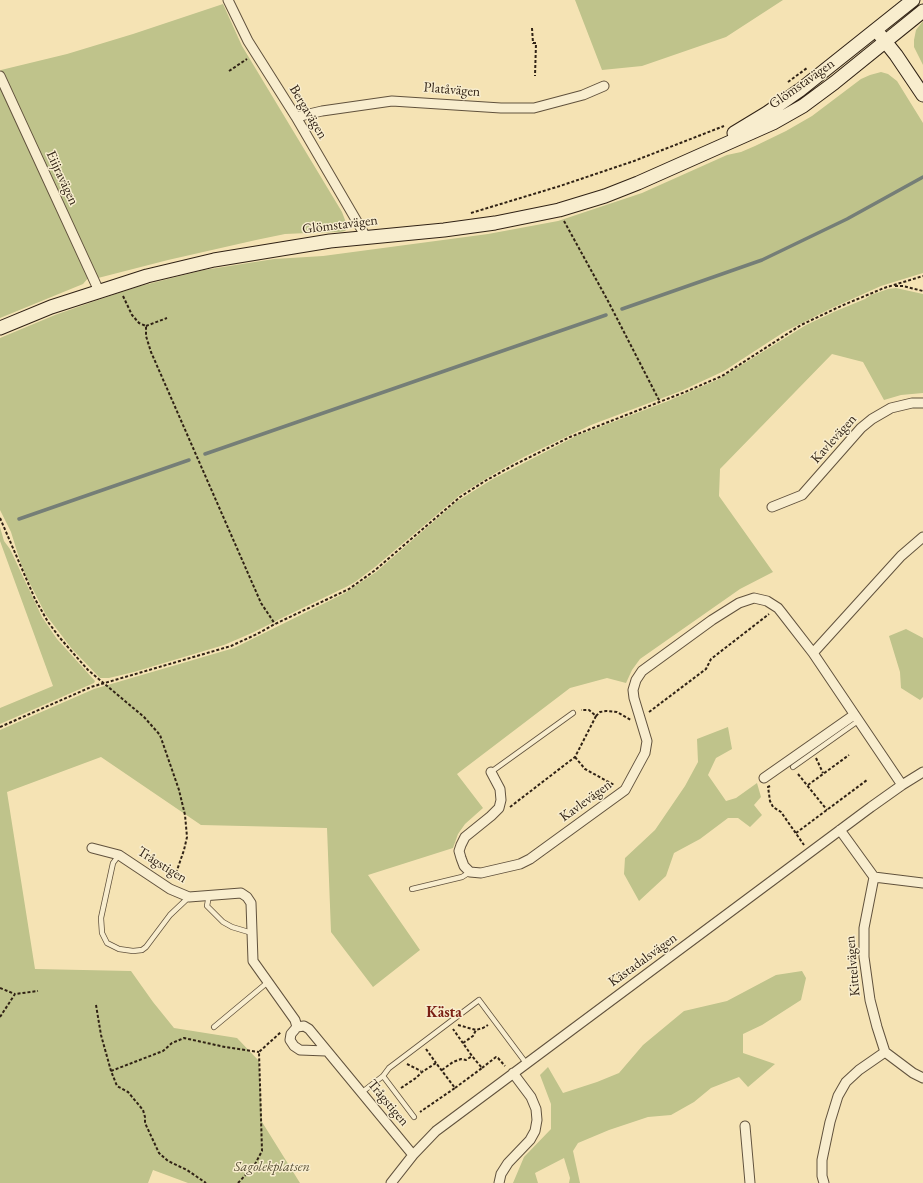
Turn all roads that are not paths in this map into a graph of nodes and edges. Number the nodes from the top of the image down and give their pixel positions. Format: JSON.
{"nodes":[{"id":1,"x":228,"y":0,"type":"edge"},
{"id":2,"x":913,"y":0,"type":"edge"},
{"id":3,"x":923,"y":11,"type":"edge"},
{"id":4,"x":876,"y":30,"type":"junction"},
{"id":5,"x":885,"y":41,"type":"junction"},
{"id":6,"x":0,"y":76,"type":"edge"},
{"id":7,"x":604,"y":86,"type":"dead end"},
{"id":8,"x":923,"y":95,"type":"edge"},
{"id":9,"x":296,"y":117,"type":"junction"},
{"id":10,"x":686,"y":162,"type":"junction"},
{"id":11,"x":366,"y":237,"type":"junction"},
{"id":12,"x":99,"y":291,"type":"junction"},
{"id":13,"x":0,"y":328,"type":"edge"},
{"id":14,"x":923,"y":403,"type":"edge"},
{"id":15,"x":772,"y":507,"type":"dead end"},
{"id":16,"x":923,"y":537,"type":"edge"},
{"id":17,"x":812,"y":653,"type":"junction"},
{"id":18,"x":573,"y":713,"type":"road end"},
{"id":19,"x":856,"y":718,"type":"junction"},
{"id":20,"x":793,"y":767,"type":"road end"},
{"id":21,"x":492,"y":772,"type":"joint"},
{"id":22,"x":923,"y":772,"type":"edge"},
{"id":23,"x":764,"y":778,"type":"dead end"},
{"id":24,"x":902,"y":785,"type":"junction"},
{"id":25,"x":840,"y":830,"type":"junction"},
{"id":26,"x":92,"y":848,"type":"dead end"},
{"id":27,"x":119,"y":855,"type":"junction"},
{"id":28,"x":470,"y":872,"type":"junction"},
{"id":29,"x":874,"y":877,"type":"junction"},
{"id":30,"x":923,"y":883,"type":"edge"},
{"id":31,"x":412,"y":889,"type":"dead end"},
{"id":32,"x":209,"y":895,"type":"junction"},
{"id":33,"x":188,"y":897,"type":"junction"},
{"id":34,"x":252,"y":933,"type":"junction"},
{"id":35,"x":268,"y":982,"type":"junction"},
{"id":36,"x":296,"y":1024,"type":"junction"},
{"id":37,"x":214,"y":1028,"type":"dead end"},
{"id":38,"x":326,"y":1051,"type":"junction"},
{"id":39,"x":885,"y":1052,"type":"junction"},
{"id":40,"x":526,"y":1063,"type":"junction"},
{"id":41,"x":514,"y":1073,"type":"junction"},
{"id":42,"x":382,"y":1076,"type":"junction"},
{"id":43,"x":923,"y":1078,"type":"edge"},
{"id":44,"x":361,"y":1093,"type":"junction"},
{"id":45,"x":414,"y":1116,"type":"road end"},
{"id":46,"x":745,"y":1126,"type":"dead end"},
{"id":47,"x":412,"y":1155,"type":"junction"},
{"id":48,"x":391,"y":1183,"type":"edge"},
{"id":49,"x":499,"y":1183,"type":"edge"},
{"id":50,"x":750,"y":1183,"type":"edge"},
{"id":51,"x":824,"y":1183,"type":"edge"}],
"edges":[{"from":1,"to":9,"type":"street","name":"Bergavägen"},
{"from":2,"to":4,"type":"main road","name":"Glömstavägen"},
{"from":3,"to":5,"type":"main road","name":"Glömstavägen"},
{"from":4,"to":5,"type":"main road"},
{"from":4,"to":10,"type":"main road","name":"Glömstavägen"},
{"from":5,"to":8,"type":"main road"},
{"from":5,"to":10,"type":"main road","name":"Glömstavägen"},
{"from":6,"to":12,"type":"street","name":"Eiijravägen"},
{"from":7,"to":9,"type":"street","name":"Platåvägen"},
{"from":9,"to":11,"type":"street","name":"Bergavägen"},
{"from":10,"to":11,"type":"main road","name":"Glömstavägen"},
{"from":11,"to":12,"type":"main road","name":"Glömstavägen"},
{"from":12,"to":13,"type":"main road","name":"Glömstavägen"},
{"from":14,"to":15,"type":"street","name":"Kavlevägen"},
{"from":16,"to":17,"type":"street"},
{"from":17,"to":19,"type":"street","name":"Kavlevägen"},
{"from":17,"to":28,"type":"street","name":"Kavlevägen"},
{"from":18,"to":21,"type":"lane"},
{"from":19,"to":20,"type":"lane"},
{"from":19,"to":23,"type":"street"},
{"from":19,"to":24,"type":"street","name":"Kavlevägen"},
{"from":21,"to":28,"type":"street"},
{"from":22,"to":24,"type":"street","name":"Kästadalsvägen"},
{"from":24,"to":25,"type":"street","name":"Kästadalsvägen"},
{"from":25,"to":29,"type":"street"},
{"from":25,"to":40,"type":"street","name":"Kästadalsvägen"},
{"from":26,"to":27,"type":"street","name":"Trågstigen"},
{"from":27,"to":33,"type":"street","name":"Trågstigen"},
{"from":27,"to":33,"type":"lane"},
{"from":28,"to":31,"type":"lane"},
{"from":29,"to":30,"type":"street"},
{"from":29,"to":39,"type":"street","name":"Kittelvägen"},
{"from":32,"to":33,"type":"street","name":"Trågstigen"},
{"from":32,"to":34,"type":"lane"},
{"from":32,"to":34,"type":"street","name":"Trågstigen"},
{"from":34,"to":35,"type":"street","name":"Trågstigen"},
{"from":35,"to":36,"type":"street","name":"Trågstigen"},
{"from":35,"to":37,"type":"lane"},
{"from":36,"to":38,"type":"street","name":"Trågstigen"},
{"from":36,"to":38,"type":"street"},
{"from":38,"to":44,"type":"street","name":"Trågstigen"},
{"from":39,"to":43,"type":"street"},
{"from":39,"to":51,"type":"street"},
{"from":40,"to":41,"type":"street","name":"Kästadalsvägen"},
{"from":40,"to":42,"type":"lane"},
{"from":41,"to":47,"type":"street","name":"Kästadalsvägen"},
{"from":41,"to":49,"type":"street"},
{"from":42,"to":44,"type":"lane"},
{"from":42,"to":45,"type":"lane"},
{"from":44,"to":47,"type":"street","name":"Trågstigen"},
{"from":46,"to":50,"type":"street"},
{"from":47,"to":48,"type":"street","name":"Kästadalsvägen"}]}
